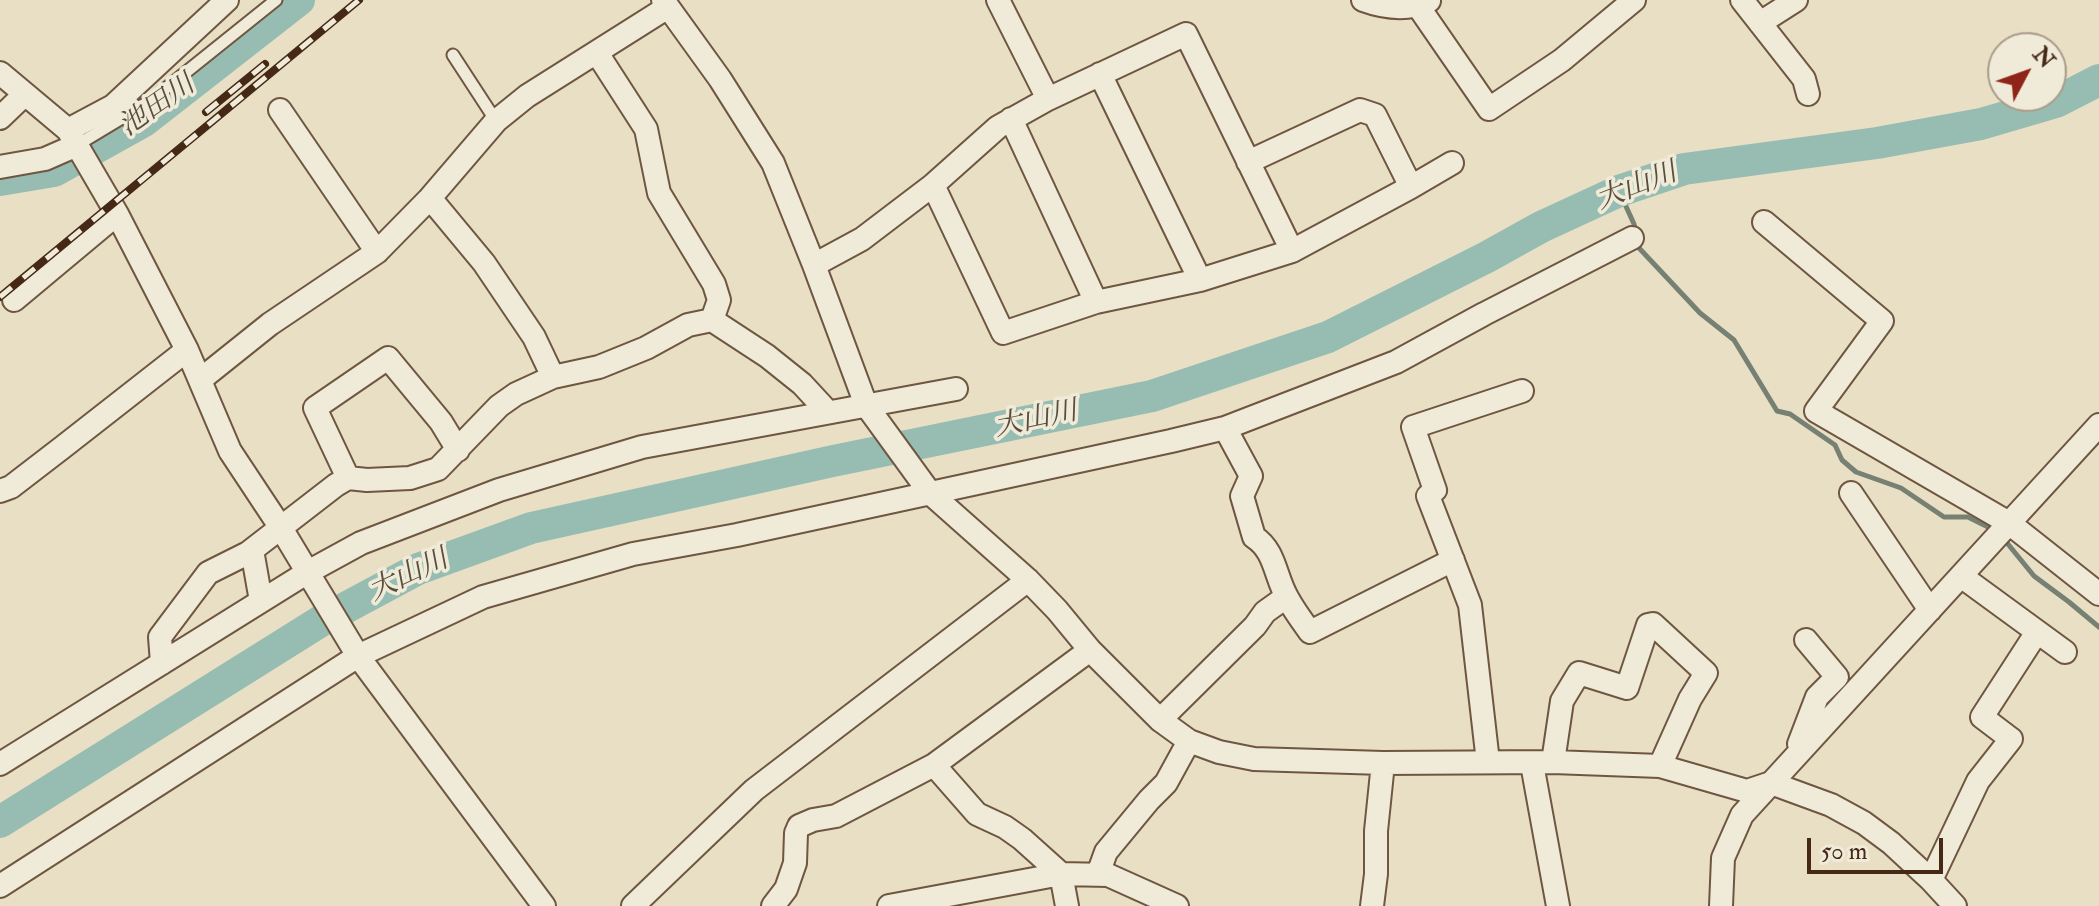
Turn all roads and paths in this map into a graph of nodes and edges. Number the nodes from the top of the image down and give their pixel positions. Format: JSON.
{"nodes":[{"id":1,"x":227,"y":0,"type":"edge"},
{"id":2,"x":276,"y":0,"type":"edge"},
{"id":3,"x":998,"y":0,"type":"edge"},
{"id":4,"x":1363,"y":0,"type":"edge"},
{"id":5,"x":1634,"y":0,"type":"edge"},
{"id":6,"x":1742,"y":0,"type":"edge"},
{"id":7,"x":1796,"y":0,"type":"edge"},
{"id":8,"x":1424,"y":3,"type":"edge"},
{"id":9,"x":665,"y":4,"type":"edge"},
{"id":10,"x":1760,"y":23,"type":"junction"},
{"id":11,"x":597,"y":53,"type":"junction"},
{"id":12,"x":453,"y":55,"type":"dead end"},
{"id":13,"x":0,"y":73,"type":"edge"},
{"id":14,"x":1100,"y":74,"type":"junction"},
{"id":15,"x":1808,"y":94,"type":"dead end"},
{"id":16,"x":24,"y":95,"type":"junction"},
{"id":17,"x":1048,"y":99,"type":"junction"},
{"id":18,"x":280,"y":110,"type":"dead end"},
{"id":19,"x":0,"y":118,"type":"edge"},
{"id":20,"x":1011,"y":119,"type":"junction"},
{"id":21,"x":496,"y":121,"type":"junction"},
{"id":22,"x":78,"y":147,"type":"junction"},
{"id":23,"x":1248,"y":162,"type":"junction"},
{"id":24,"x":1452,"y":163,"type":"dead end"},
{"id":25,"x":0,"y":167,"type":"edge"},
{"id":26,"x":933,"y":185,"type":"junction"},
{"id":27,"x":1411,"y":187,"type":"junction"},
{"id":28,"x":430,"y":198,"type":"junction"},
{"id":29,"x":117,"y":214,"type":"junction"},
{"id":30,"x":1764,"y":222,"type":"dead end"},
{"id":31,"x":1632,"y":238,"type":"dead end"},
{"id":32,"x":1292,"y":251,"type":"junction"},
{"id":33,"x":377,"y":252,"type":"junction"},
{"id":34,"x":814,"y":265,"type":"junction"},
{"id":35,"x":1200,"y":280,"type":"junction"},
{"id":36,"x":14,"y":300,"type":"dead end"},
{"id":37,"x":1096,"y":302,"type":"junction"},
{"id":38,"x":712,"y":320,"type":"junction"},
{"id":39,"x":187,"y":350,"type":"junction"},
{"id":40,"x":553,"y":377,"type":"junction"},
{"id":41,"x":200,"y":380,"type":"junction"},
{"id":42,"x":956,"y":389,"type":"dead end"},
{"id":43,"x":1522,"y":391,"type":"dead end"},
{"id":44,"x":866,"y":405,"type":"junction"},
{"id":45,"x":827,"y":411,"type":"junction"},
{"id":46,"x":2099,"y":425,"type":"edge"},
{"id":47,"x":1225,"y":428,"type":"junction"},
{"id":48,"x":458,"y":450,"type":"junction"},
{"id":49,"x":348,"y":478,"type":"junction"},
{"id":50,"x":0,"y":491,"type":"edge"},
{"id":51,"x":930,"y":493,"type":"junction"},
{"id":52,"x":1851,"y":493,"type":"dead end"},
{"id":53,"x":2009,"y":523,"type":"junction"},
{"id":54,"x":281,"y":528,"type":"junction"},
{"id":55,"x":252,"y":550,"type":"junction"},
{"id":56,"x":1453,"y":560,"type":"junction"},
{"id":57,"x":310,"y":576,"type":"junction"},
{"id":58,"x":1961,"y":576,"type":"junction"},
{"id":59,"x":1028,"y":580,"type":"junction"},
{"id":60,"x":2099,"y":594,"type":"edge"},
{"id":61,"x":1286,"y":597,"type":"junction"},
{"id":62,"x":261,"y":601,"type":"junction"},
{"id":63,"x":1930,"y":610,"type":"junction"},
{"id":64,"x":2037,"y":632,"type":"junction"},
{"id":65,"x":1806,"y":640,"type":"dead end"},
{"id":66,"x":354,"y":649,"type":"junction"},
{"id":67,"x":1090,"y":650,"type":"junction"},
{"id":68,"x":2065,"y":652,"type":"dead end"},
{"id":69,"x":162,"y":663,"type":"junction"},
{"id":70,"x":1160,"y":720,"type":"junction"},
{"id":71,"x":1189,"y":741,"type":"junction"},
{"id":72,"x":1796,"y":755,"type":"junction"},
{"id":73,"x":1488,"y":762,"type":"junction"},
{"id":74,"x":1383,"y":763,"type":"junction"},
{"id":75,"x":1543,"y":763,"type":"junction"},
{"id":76,"x":0,"y":764,"type":"edge"},
{"id":77,"x":934,"y":765,"type":"junction"},
{"id":78,"x":1660,"y":766,"type":"junction"},
{"id":79,"x":1771,"y":783,"type":"junction"},
{"id":80,"x":1061,"y":874,"type":"junction"},
{"id":81,"x":1098,"y":874,"type":"junction"},
{"id":82,"x":0,"y":886,"type":"edge"},
{"id":83,"x":1939,"y":896,"type":"edge"},
{"id":84,"x":544,"y":906,"type":"edge"},
{"id":85,"x":633,"y":906,"type":"edge"},
{"id":86,"x":773,"y":906,"type":"edge"},
{"id":87,"x":889,"y":906,"type":"edge"},
{"id":88,"x":1067,"y":906,"type":"edge"},
{"id":89,"x":1177,"y":906,"type":"edge"},
{"id":90,"x":1372,"y":906,"type":"edge"},
{"id":91,"x":1558,"y":906,"type":"edge"},
{"id":92,"x":1721,"y":906,"type":"edge"}],
"edges":[{"from":1,"to":22,"type":"street"},
{"from":2,"to":22,"type":"lane"},
{"from":3,"to":17,"type":"street"},
{"from":4,"to":8,"type":"street"},
{"from":5,"to":8,"type":"street"},
{"from":6,"to":10,"type":"street"},
{"from":7,"to":10,"type":"street"},
{"from":9,"to":11,"type":"street"},
{"from":9,"to":34,"type":"street"},
{"from":10,"to":15,"type":"street"},
{"from":11,"to":21,"type":"street"},
{"from":11,"to":38,"type":"street"},
{"from":12,"to":21,"type":"lane"},
{"from":13,"to":16,"type":"street"},
{"from":14,"to":17,"type":"street"},
{"from":14,"to":23,"type":"street"},
{"from":14,"to":35,"type":"street"},
{"from":16,"to":19,"type":"street"},
{"from":16,"to":22,"type":"street"},
{"from":17,"to":20,"type":"street"},
{"from":18,"to":33,"type":"street"},
{"from":20,"to":26,"type":"street"},
{"from":20,"to":37,"type":"street"},
{"from":21,"to":28,"type":"street"},
{"from":22,"to":25,"type":"street"},
{"from":22,"to":29,"type":"street"},
{"from":23,"to":27,"type":"street"},
{"from":23,"to":32,"type":"street"},
{"from":24,"to":27,"type":"street"},
{"from":26,"to":34,"type":"street"},
{"from":26,"to":37,"type":"street"},
{"from":27,"to":32,"type":"street"},
{"from":28,"to":33,"type":"street"},
{"from":28,"to":40,"type":"street"},
{"from":29,"to":36,"type":"street"},
{"from":29,"to":39,"type":"street"},
{"from":30,"to":53,"type":"street"},
{"from":31,"to":47,"type":"street"},
{"from":32,"to":35,"type":"street"},
{"from":33,"to":41,"type":"street"},
{"from":34,"to":44,"type":"street"},
{"from":35,"to":37,"type":"street"},
{"from":38,"to":40,"type":"street"},
{"from":38,"to":45,"type":"street"},
{"from":39,"to":41,"type":"street"},
{"from":39,"to":50,"type":"street"},
{"from":40,"to":48,"type":"street"},
{"from":41,"to":54,"type":"street"},
{"from":42,"to":44,"type":"street"},
{"from":43,"to":56,"type":"street"},
{"from":44,"to":45,"type":"street"},
{"from":44,"to":51,"type":"street"},
{"from":45,"to":57,"type":"street"},
{"from":46,"to":53,"type":"street"},
{"from":47,"to":51,"type":"street"},
{"from":47,"to":61,"type":"street"},
{"from":48,"to":49,"type":"street"},
{"from":48,"to":49,"type":"street"},
{"from":49,"to":54,"type":"street"},
{"from":51,"to":59,"type":"street"},
{"from":51,"to":66,"type":"street"},
{"from":52,"to":63,"type":"street"},
{"from":53,"to":58,"type":"street"},
{"from":53,"to":60,"type":"street"},
{"from":54,"to":55,"type":"street"},
{"from":54,"to":57,"type":"street"},
{"from":55,"to":62,"type":"street"},
{"from":55,"to":69,"type":"street"},
{"from":56,"to":61,"type":"street"},
{"from":56,"to":73,"type":"street"},
{"from":57,"to":62,"type":"street"},
{"from":57,"to":66,"type":"street"},
{"from":58,"to":63,"type":"street"},
{"from":58,"to":64,"type":"street"},
{"from":59,"to":67,"type":"street"},
{"from":59,"to":85,"type":"street"},
{"from":61,"to":70,"type":"street"},
{"from":62,"to":69,"type":"street"},
{"from":63,"to":72,"type":"street"},
{"from":64,"to":68,"type":"street"},
{"from":64,"to":83,"type":"street"},
{"from":65,"to":72,"type":"street"},
{"from":66,"to":82,"type":"street"},
{"from":66,"to":84,"type":"street"},
{"from":67,"to":70,"type":"street"},
{"from":67,"to":77,"type":"street"},
{"from":69,"to":76,"type":"street"},
{"from":70,"to":71,"type":"street"},
{"from":71,"to":74,"type":"street"},
{"from":71,"to":81,"type":"street"},
{"from":72,"to":79,"type":"street"},
{"from":73,"to":74,"type":"street"},
{"from":73,"to":75,"type":"street"},
{"from":74,"to":90,"type":"street"},
{"from":75,"to":78,"type":"street"},
{"from":75,"to":78,"type":"street"},
{"from":75,"to":91,"type":"street"},
{"from":77,"to":80,"type":"street"},
{"from":77,"to":86,"type":"street"},
{"from":78,"to":79,"type":"street"},
{"from":79,"to":83,"type":"street"},
{"from":79,"to":92,"type":"street"},
{"from":80,"to":81,"type":"street"},
{"from":80,"to":87,"type":"street"},
{"from":80,"to":88,"type":"street"},
{"from":81,"to":89,"type":"street"}]}
